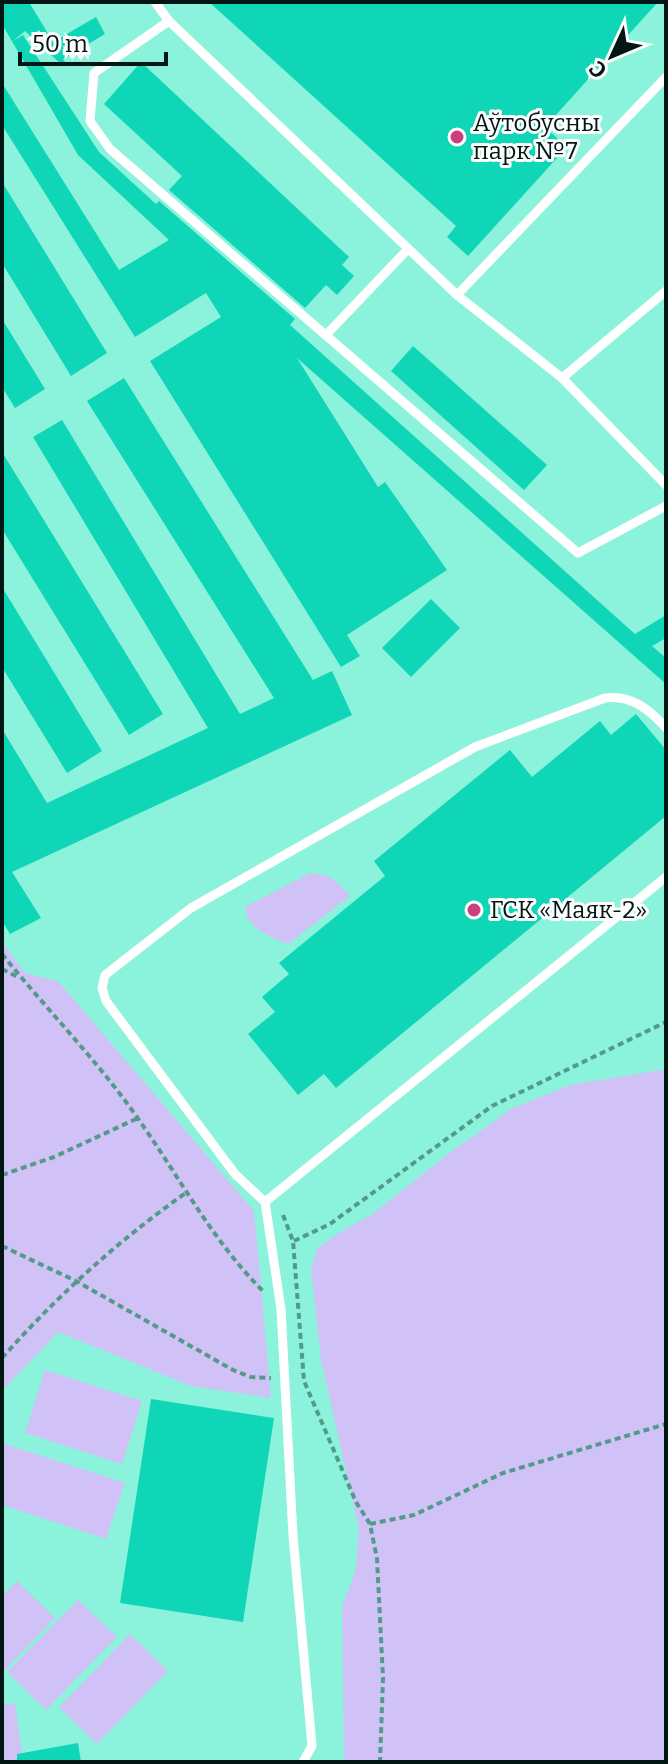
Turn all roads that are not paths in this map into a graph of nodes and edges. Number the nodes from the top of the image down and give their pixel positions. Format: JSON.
{"nodes":[{"id":1,"x":155,"y":2,"type":"edge"},
{"id":2,"x":169,"y":21,"type":"junction"},
{"id":3,"x":666,"y":77,"type":"edge"},
{"id":4,"x":408,"y":249,"type":"junction"},
{"id":5,"x":666,"y":291,"type":"edge"},
{"id":6,"x":457,"y":295,"type":"junction"},
{"id":7,"x":326,"y":335,"type":"junction"},
{"id":8,"x":562,"y":378,"type":"junction"},
{"id":9,"x":666,"y":485,"type":"edge"},
{"id":10,"x":666,"y":506,"type":"edge"},
{"id":11,"x":666,"y":728,"type":"edge"},
{"id":12,"x":666,"y":877,"type":"edge"},
{"id":13,"x":265,"y":1202,"type":"junction"},
{"id":14,"x":303,"y":1762,"type":"edge"}],
"edges":[{"from":1,"to":2,"type":"lane"},
{"from":2,"to":4,"type":"lane"},
{"from":2,"to":7,"type":"lane"},
{"from":3,"to":6,"type":"lane"},
{"from":4,"to":6,"type":"lane"},
{"from":4,"to":7,"type":"lane"},
{"from":5,"to":8,"type":"lane"},
{"from":6,"to":8,"type":"lane"},
{"from":7,"to":10,"type":"lane"},
{"from":8,"to":9,"type":"lane"},
{"from":11,"to":13,"type":"lane"},
{"from":12,"to":13,"type":"lane"},
{"from":13,"to":14,"type":"lane"}]}
